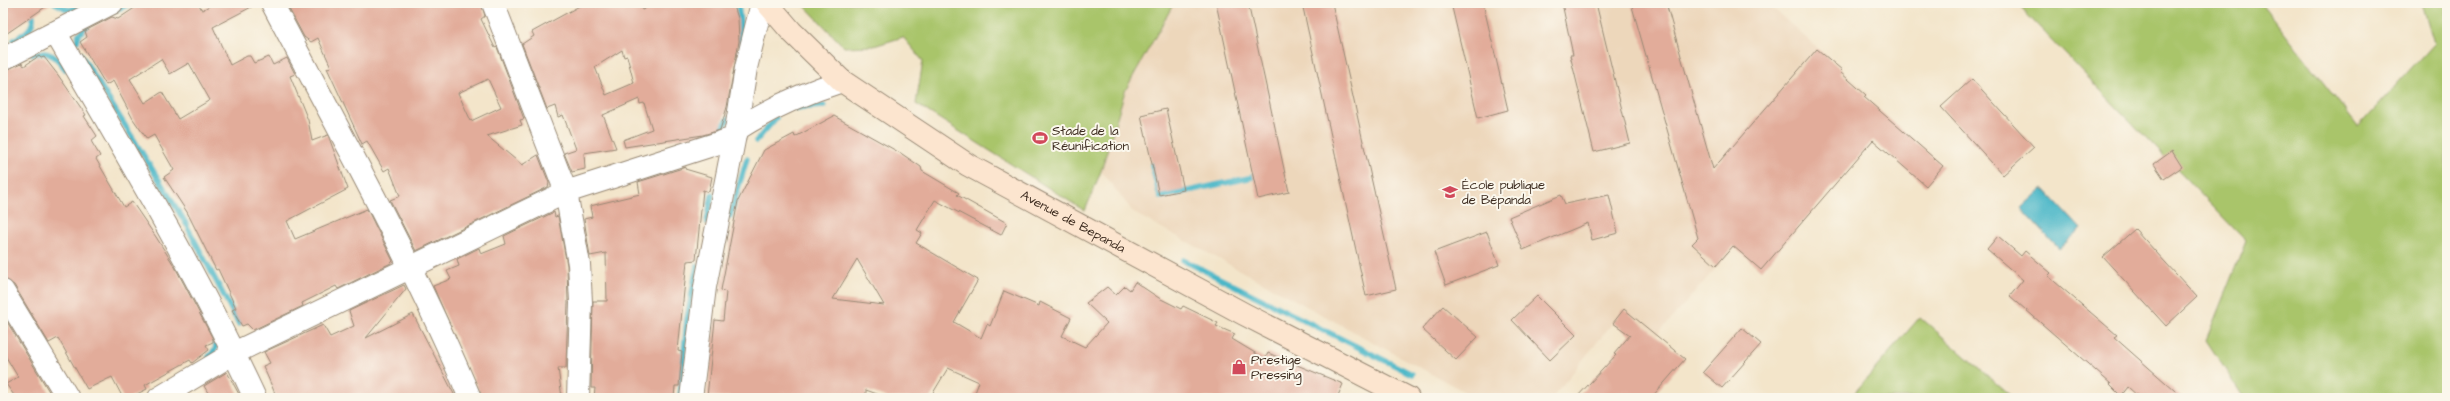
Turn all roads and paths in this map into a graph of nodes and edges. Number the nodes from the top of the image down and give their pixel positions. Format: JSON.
{"nodes":[{"id":1,"x":112,"y":3,"type":"edge"},
{"id":2,"x":272,"y":3,"type":"edge"},
{"id":3,"x":493,"y":3,"type":"edge"},
{"id":4,"x":762,"y":3,"type":"edge"},
{"id":5,"x":767,"y":3,"type":"edge"},
{"id":6,"x":55,"y":32,"type":"junction"},
{"id":7,"x":3,"y":59,"type":"edge"},
{"id":8,"x":842,"y":81,"type":"junction"},
{"id":9,"x":735,"y":134,"type":"junction"},
{"id":10,"x":566,"y":192,"type":"junction"},
{"id":11,"x":410,"y":267,"type":"junction"},
{"id":12,"x":3,"y":291,"type":"edge"},
{"id":13,"x":234,"y":353,"type":"junction"},
{"id":14,"x":68,"y":398,"type":"edge"},
{"id":15,"x":159,"y":398,"type":"edge"},
{"id":16,"x":255,"y":398,"type":"edge"},
{"id":17,"x":470,"y":398,"type":"edge"},
{"id":18,"x":578,"y":398,"type":"edge"},
{"id":19,"x":691,"y":398,"type":"edge"},
{"id":20,"x":1408,"y":398,"type":"edge"}],
"edges":[{"from":1,"to":6,"type":"street"},
{"from":2,"to":11,"type":"street"},
{"from":3,"to":10,"type":"street"},
{"from":4,"to":9,"type":"street"},
{"from":5,"to":8,"type":"main road","name":"Avenue de Bepanda"},
{"from":6,"to":7,"type":"street"},
{"from":6,"to":13,"type":"street"},
{"from":8,"to":9,"type":"street"},
{"from":8,"to":20,"type":"main road","name":"Avenue de Bepanda"},
{"from":9,"to":10,"type":"street"},
{"from":9,"to":19,"type":"street"},
{"from":10,"to":11,"type":"street"},
{"from":10,"to":18,"type":"street"},
{"from":11,"to":13,"type":"street"},
{"from":11,"to":17,"type":"street"},
{"from":12,"to":14,"type":"street"},
{"from":13,"to":15,"type":"street"},
{"from":13,"to":16,"type":"street"}]}
